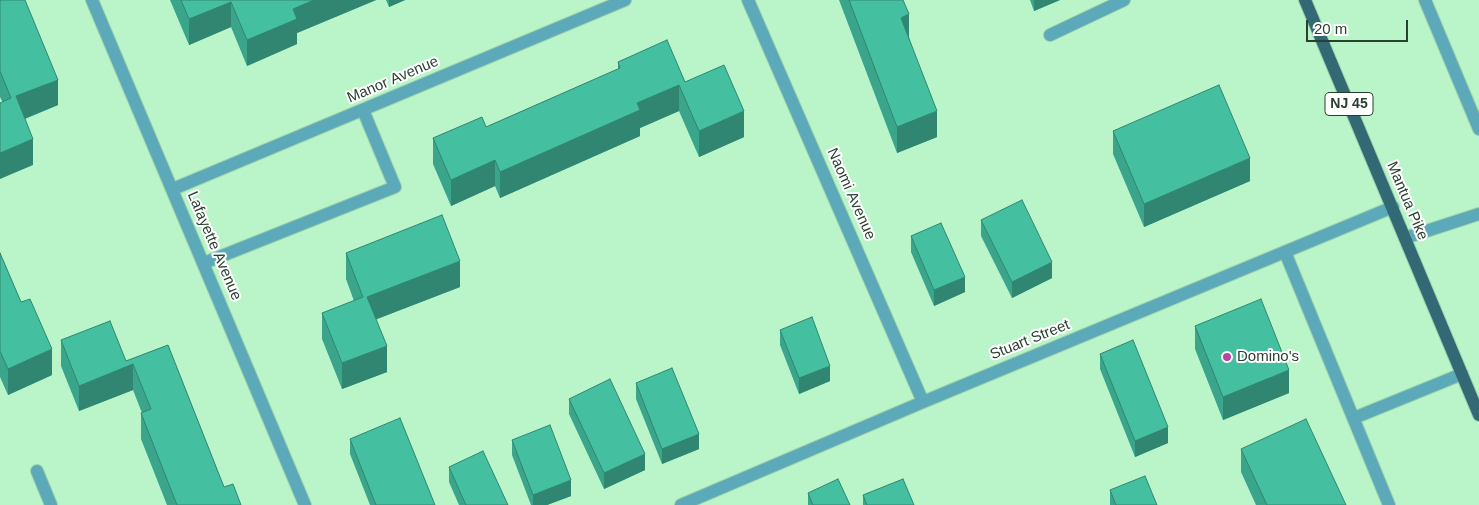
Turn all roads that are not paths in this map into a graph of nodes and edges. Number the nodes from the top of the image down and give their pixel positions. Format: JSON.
{"nodes":[{"id":1,"x":92,"y":0,"type":"edge"},
{"id":2,"x":625,"y":0,"type":"edge"},
{"id":3,"x":748,"y":0,"type":"edge"},
{"id":4,"x":1124,"y":0,"type":"edge"},
{"id":5,"x":1305,"y":0,"type":"edge"},
{"id":6,"x":1425,"y":0,"type":"edge"},
{"id":7,"x":1050,"y":35,"type":"dead end"},
{"id":8,"x":363,"y":110,"type":"junction"},
{"id":9,"x":1479,"y":129,"type":"edge"},
{"id":10,"x":173,"y":189,"type":"junction"},
{"id":11,"x":1393,"y":208,"type":"junction"},
{"id":12,"x":1479,"y":214,"type":"edge"},
{"id":13,"x":1405,"y":238,"type":"junction"},
{"id":14,"x":1285,"y":252,"type":"junction"},
{"id":15,"x":204,"y":264,"type":"junction"},
{"id":16,"x":1462,"y":374,"type":"junction"},
{"id":17,"x":923,"y":402,"type":"junction"},
{"id":18,"x":1479,"y":415,"type":"edge"},
{"id":19,"x":1354,"y":418,"type":"junction"},
{"id":20,"x":37,"y":471,"type":"dead end"},
{"id":21,"x":51,"y":505,"type":"edge"},
{"id":22,"x":305,"y":505,"type":"edge"},
{"id":23,"x":681,"y":505,"type":"edge"},
{"id":24,"x":1390,"y":505,"type":"edge"}],
"edges":[{"from":1,"to":10,"type":"street","name":"Lafayette Avenue"},
{"from":2,"to":8,"type":"street","name":"Manor Avenue"},
{"from":3,"to":17,"type":"street","name":"Naomi Avenue"},
{"from":4,"to":7,"type":"street"},
{"from":5,"to":11,"type":"main road","name":"Mantua Pike","number":"NJ 45"},
{"from":6,"to":9,"type":"street"},
{"from":8,"to":10,"type":"street","name":"Manor Avenue"},
{"from":8,"to":15,"type":"street"},
{"from":10,"to":15,"type":"street","name":"Lafayette Avenue"},
{"from":11,"to":13,"type":"main road","name":"Mantua Pike","number":"NJ 45"},
{"from":11,"to":14,"type":"street","name":"Stuart Street"},
{"from":12,"to":13,"type":"street"},
{"from":13,"to":16,"type":"main road","name":"Mantua Pike","number":"NJ 45"},
{"from":14,"to":17,"type":"street","name":"Stuart Street"},
{"from":14,"to":19,"type":"street"},
{"from":15,"to":22,"type":"street","name":"Lafayette Avenue"},
{"from":16,"to":18,"type":"main road","name":"Mantua Pike","number":"NJ 45"},
{"from":16,"to":19,"type":"street"},
{"from":17,"to":23,"type":"street","name":"Stuart Street"},
{"from":19,"to":24,"type":"street"},
{"from":20,"to":21,"type":"street"}]}
